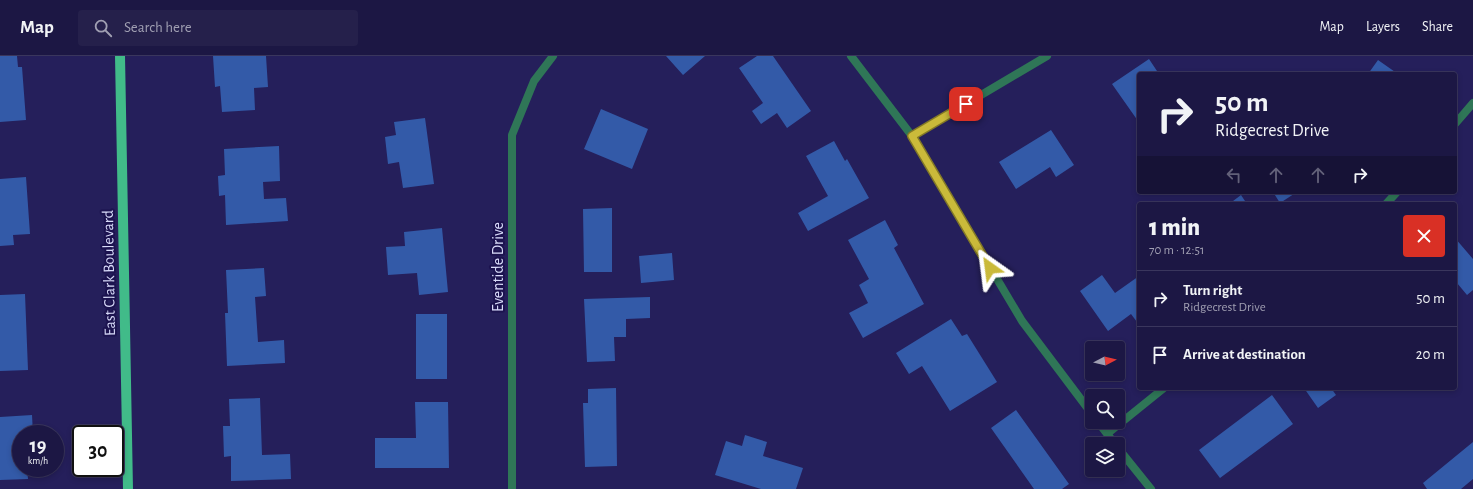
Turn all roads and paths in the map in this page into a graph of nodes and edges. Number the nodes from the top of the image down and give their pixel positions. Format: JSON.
{"nodes":[{"id":1,"x":120,"y":56,"type":"edge"},
{"id":2,"x":553,"y":56,"type":"edge"},
{"id":3,"x":851,"y":56,"type":"edge"},
{"id":4,"x":1047,"y":56,"type":"edge"},
{"id":5,"x":1473,"y":103,"type":"edge"},
{"id":6,"x":1457,"y":122,"type":"edge"},
{"id":7,"x":912,"y":136,"type":"junction"},
{"id":8,"x":1395,"y":194,"type":"edge"},
{"id":9,"x":1388,"y":202,"type":"edge"},
{"id":10,"x":1162,"y":390,"type":"edge"},
{"id":11,"x":1085,"y":405,"type":"edge"},
{"id":12,"x":1103,"y":429,"type":"edge"},
{"id":13,"x":1107,"y":434,"type":"junction"},
{"id":14,"x":1109,"y":437,"type":"edge"},
{"id":15,"x":1125,"y":457,"type":"edge"},
{"id":16,"x":128,"y":489,"type":"edge"},
{"id":17,"x":512,"y":489,"type":"edge"},
{"id":18,"x":1151,"y":489,"type":"edge"}],
"edges":[{"from":1,"to":16,"type":"main road","name":"East Clark Boulevard"},
{"from":2,"to":17,"type":"street","name":"Eventide Drive"},
{"from":3,"to":7,"type":"street"},
{"from":4,"to":7,"type":"street"},
{"from":5,"to":6,"type":"street"},
{"from":7,"to":11,"type":"street"},
{"from":8,"to":9,"type":"street"},
{"from":10,"to":13,"type":"street"},
{"from":12,"to":13,"type":"street"},
{"from":13,"to":14,"type":"street"},
{"from":15,"to":18,"type":"street"}]}
